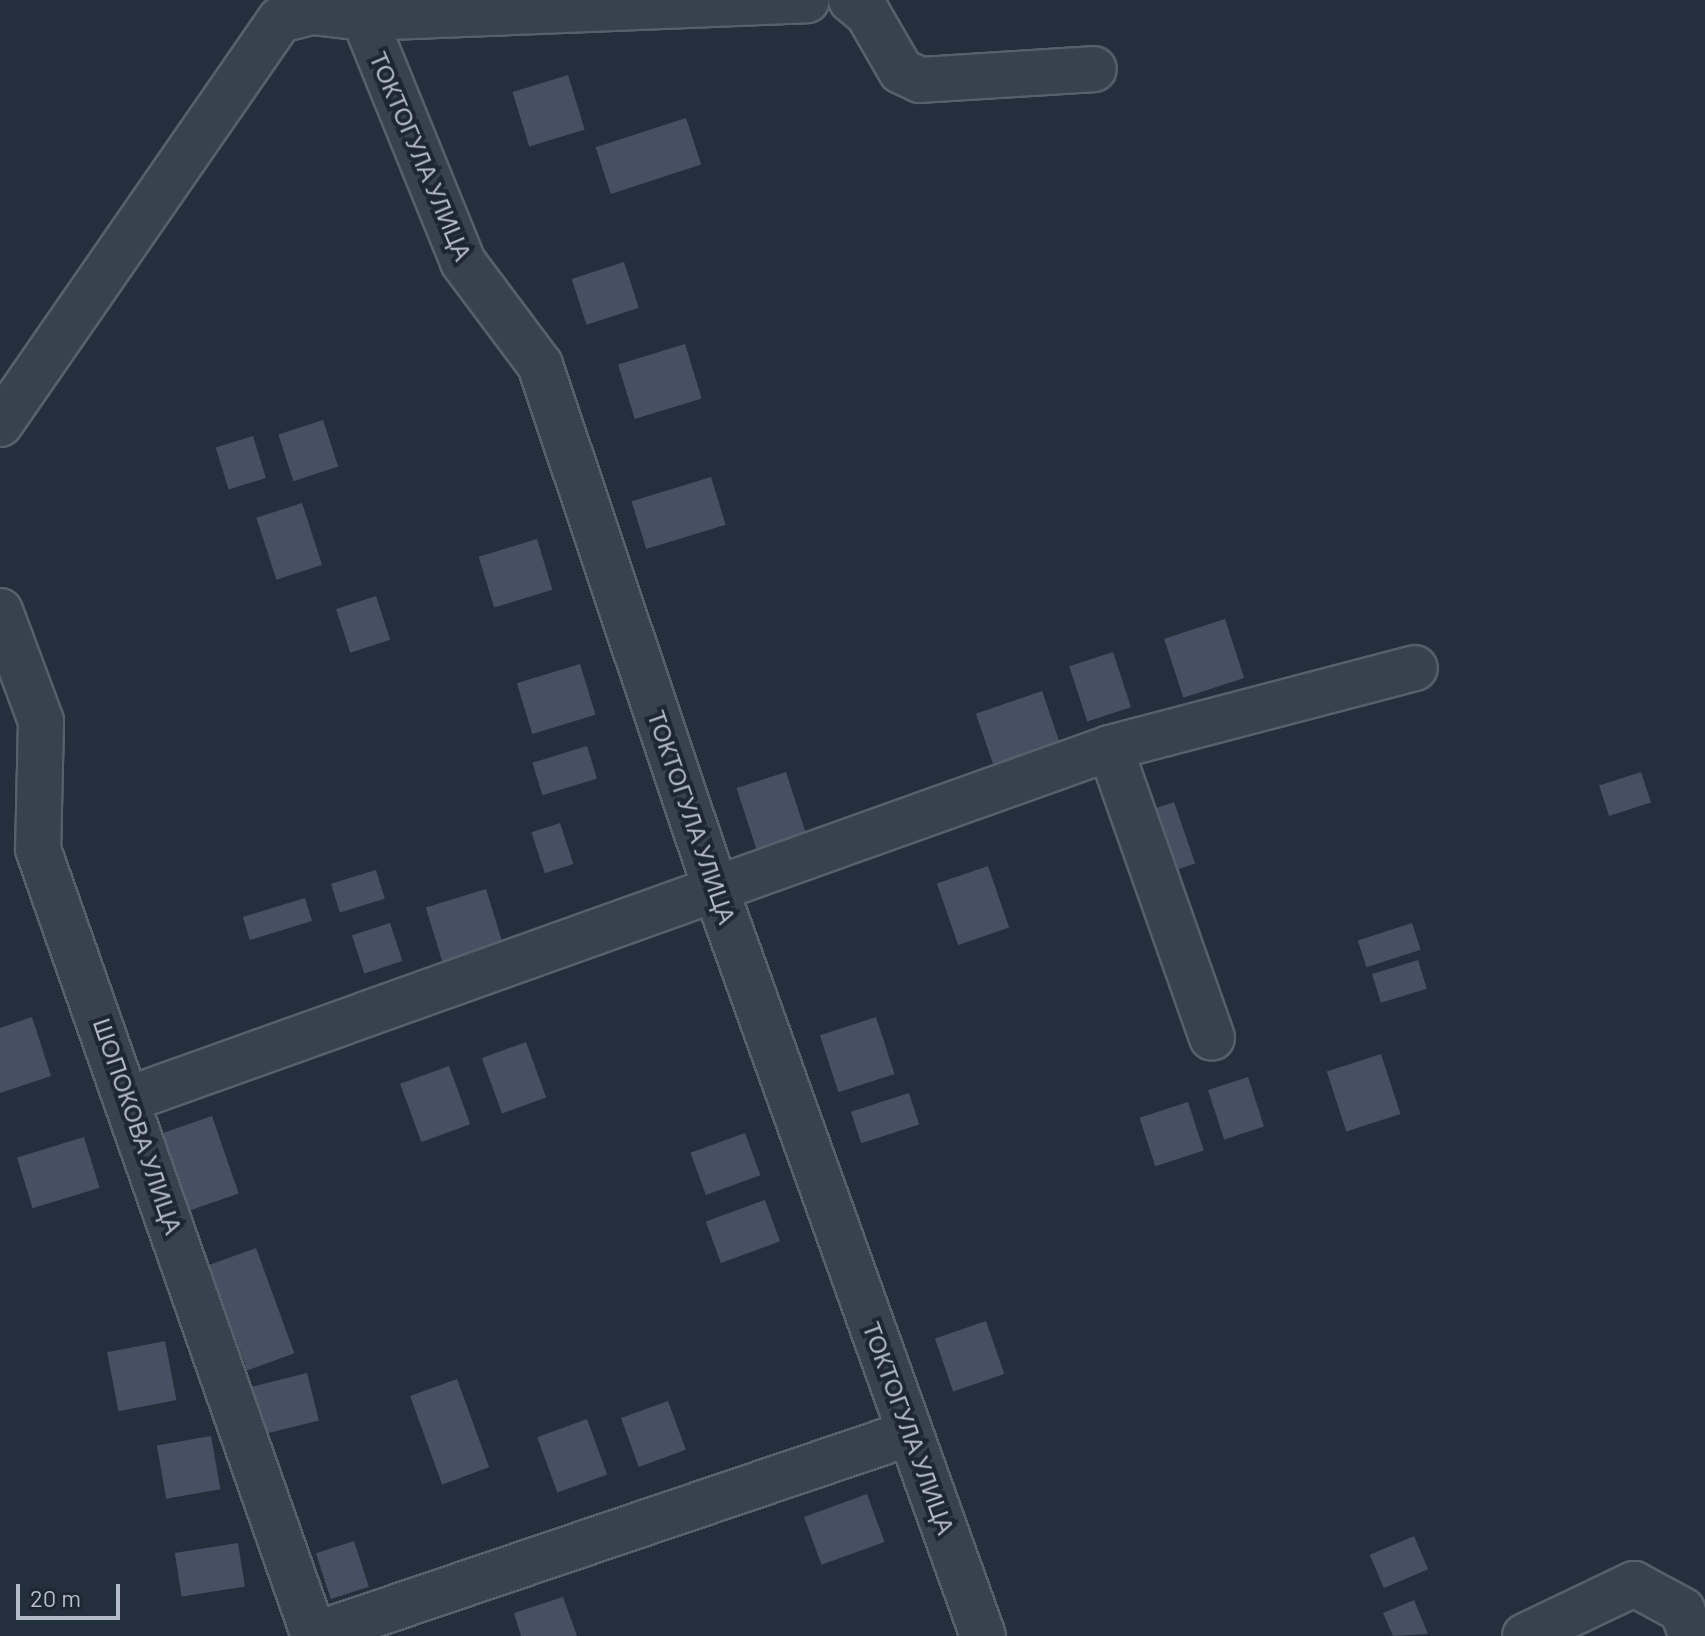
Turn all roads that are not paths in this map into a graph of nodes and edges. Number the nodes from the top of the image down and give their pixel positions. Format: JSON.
{"nodes":[{"id":1,"x":807,"y":0,"type":"edge"},
{"id":2,"x":851,"y":0,"type":"edge"},
{"id":3,"x":364,"y":18,"type":"junction"},
{"id":4,"x":1094,"y":69,"type":"dead end"},
{"id":5,"x":0,"y":424,"type":"edge"},
{"id":6,"x":0,"y":611,"type":"edge"},
{"id":7,"x":1415,"y":668,"type":"dead end"},
{"id":8,"x":1110,"y":748,"type":"junction"},
{"id":9,"x":717,"y":893,"type":"junction"},
{"id":10,"x":1212,"y":1038,"type":"dead end"},
{"id":11,"x":129,"y":1099,"type":"junction"},
{"id":12,"x":910,"y":1433,"type":"junction"},
{"id":13,"x":314,"y":1636,"type":"edge"},
{"id":14,"x":983,"y":1636,"type":"edge"},
{"id":15,"x":1525,"y":1636,"type":"edge"},
{"id":16,"x":1692,"y":1636,"type":"edge"}],
"edges":[{"from":1,"to":3,"type":"street"},
{"from":2,"to":4,"type":"street"},
{"from":3,"to":5,"type":"street"},
{"from":3,"to":9,"type":"street","name":"ТОКТОГУЛА УЛИЦА"},
{"from":6,"to":11,"type":"street","name":"ШОПОКОВА УЛИЦА"},
{"from":7,"to":8,"type":"street"},
{"from":8,"to":9,"type":"street"},
{"from":8,"to":10,"type":"street"},
{"from":9,"to":11,"type":"street"},
{"from":9,"to":12,"type":"street","name":"ТОКТОГУЛА УЛИЦА"},
{"from":11,"to":13,"type":"street","name":"ШОПОКОВА УЛИЦА"},
{"from":12,"to":13,"type":"street"},
{"from":12,"to":14,"type":"street","name":"ТОКТОГУЛА УЛИЦА"},
{"from":15,"to":16,"type":"street"}]}
